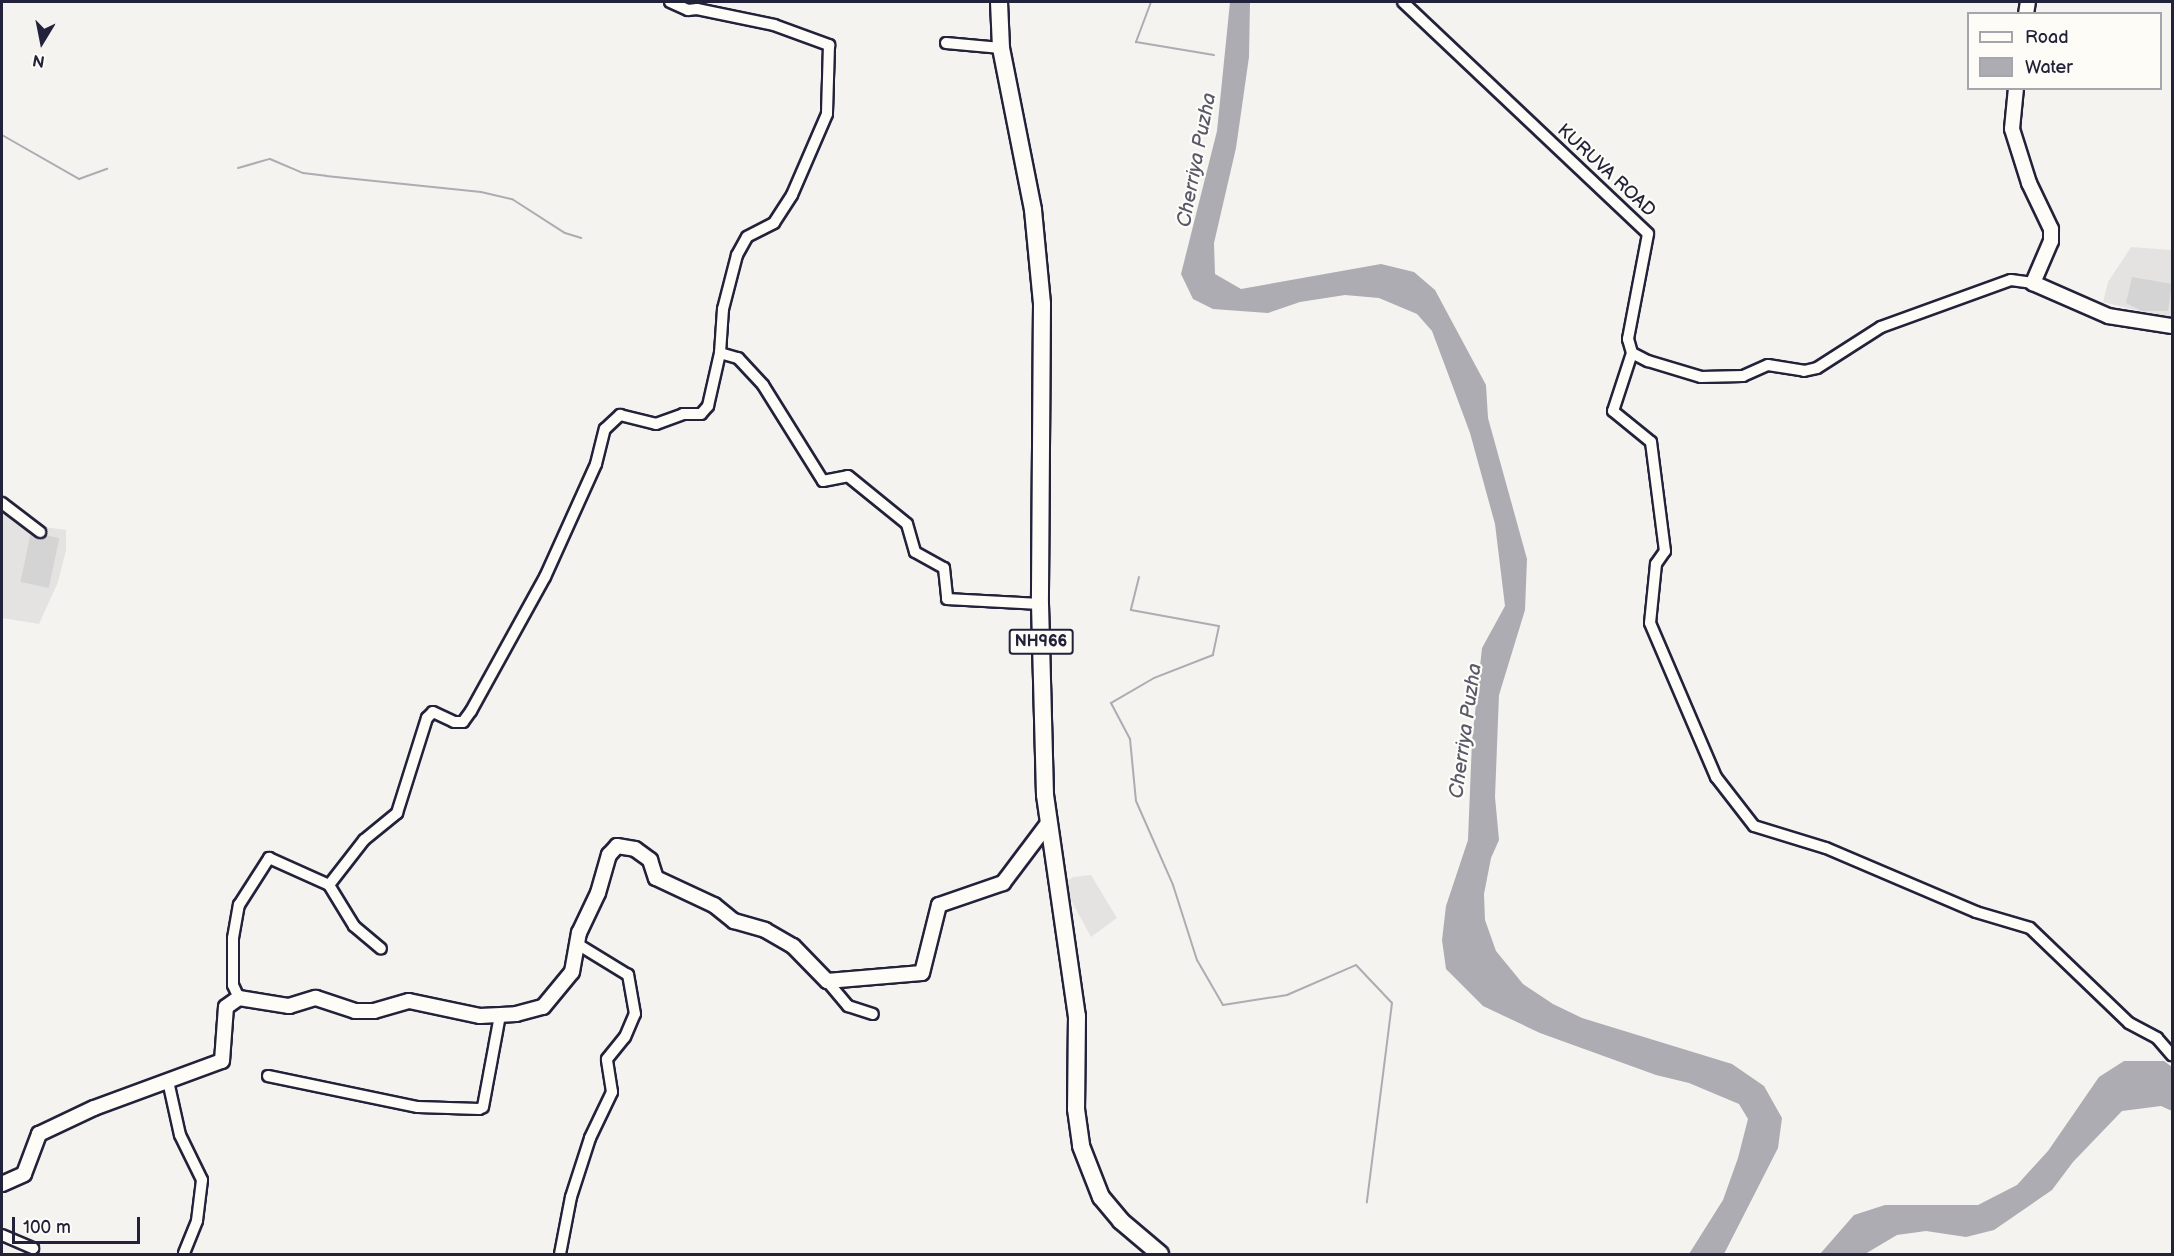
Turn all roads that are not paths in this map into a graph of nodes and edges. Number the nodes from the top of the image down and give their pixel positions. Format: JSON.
{"nodes":[{"id":1,"x":670,"y":2,"type":"edge"},
{"id":2,"x":999,"y":2,"type":"edge"},
{"id":3,"x":1403,"y":2,"type":"edge"},
{"id":4,"x":946,"y":43,"type":"dead end"},
{"id":5,"x":1001,"y":48,"type":"junction"},
{"id":6,"x":2016,"y":90,"type":"edge"},
{"id":7,"x":2033,"y":283,"type":"junction"},
{"id":8,"x":2172,"y":326,"type":"edge"},
{"id":9,"x":720,"y":353,"type":"junction"},
{"id":10,"x":1632,"y":353,"type":"junction"},
{"id":11,"x":2,"y":503,"type":"edge"},
{"id":12,"x":40,"y":532,"type":"dead end"},
{"id":13,"x":1040,"y":604,"type":"junction"},
{"id":14,"x":1046,"y":826,"type":"junction"},
{"id":15,"x":328,"y":885,"type":"junction"},
{"id":16,"x":579,"y":945,"type":"junction"},
{"id":17,"x":381,"y":950,"type":"dead end"},
{"id":18,"x":827,"y":981,"type":"junction"},
{"id":19,"x":239,"y":998,"type":"junction"},
{"id":20,"x":873,"y":1014,"type":"dead end"},
{"id":21,"x":500,"y":1015,"type":"junction"},
{"id":22,"x":2172,"y":1055,"type":"edge"},
{"id":23,"x":268,"y":1076,"type":"dead end"},
{"id":24,"x":168,"y":1081,"type":"junction"},
{"id":25,"x":2,"y":1184,"type":"edge"},
{"id":26,"x":2,"y":1235,"type":"edge"},
{"id":27,"x":33,"y":1248,"type":"dead end"},
{"id":28,"x":1154,"y":1252,"type":"edge"},
{"id":29,"x":184,"y":1254,"type":"edge"},
{"id":30,"x":560,"y":1254,"type":"edge"}],
"edges":[{"from":1,"to":9,"type":"street"},
{"from":2,"to":5,"type":"highway","number":"NH966"},
{"from":3,"to":10,"type":"street","name":"KURUVA ROAD"},
{"from":4,"to":5,"type":"street"},
{"from":5,"to":13,"type":"highway","number":"NH966"},
{"from":6,"to":7,"type":"main road"},
{"from":7,"to":8,"type":"main road"},
{"from":7,"to":10,"type":"street"},
{"from":9,"to":13,"type":"street"},
{"from":9,"to":15,"type":"street"},
{"from":10,"to":22,"type":"street"},
{"from":11,"to":12,"type":"street"},
{"from":13,"to":14,"type":"highway","number":"NH966"},
{"from":14,"to":18,"type":"main road"},
{"from":14,"to":28,"type":"highway","number":"NH966"},
{"from":15,"to":17,"type":"street"},
{"from":15,"to":19,"type":"street"},
{"from":16,"to":18,"type":"main road"},
{"from":16,"to":21,"type":"main road"},
{"from":16,"to":30,"type":"street"},
{"from":18,"to":20,"type":"street"},
{"from":19,"to":21,"type":"main road"},
{"from":19,"to":24,"type":"main road"},
{"from":21,"to":23,"type":"street"},
{"from":24,"to":25,"type":"main road"},
{"from":24,"to":29,"type":"street"},
{"from":26,"to":27,"type":"street"}]}
